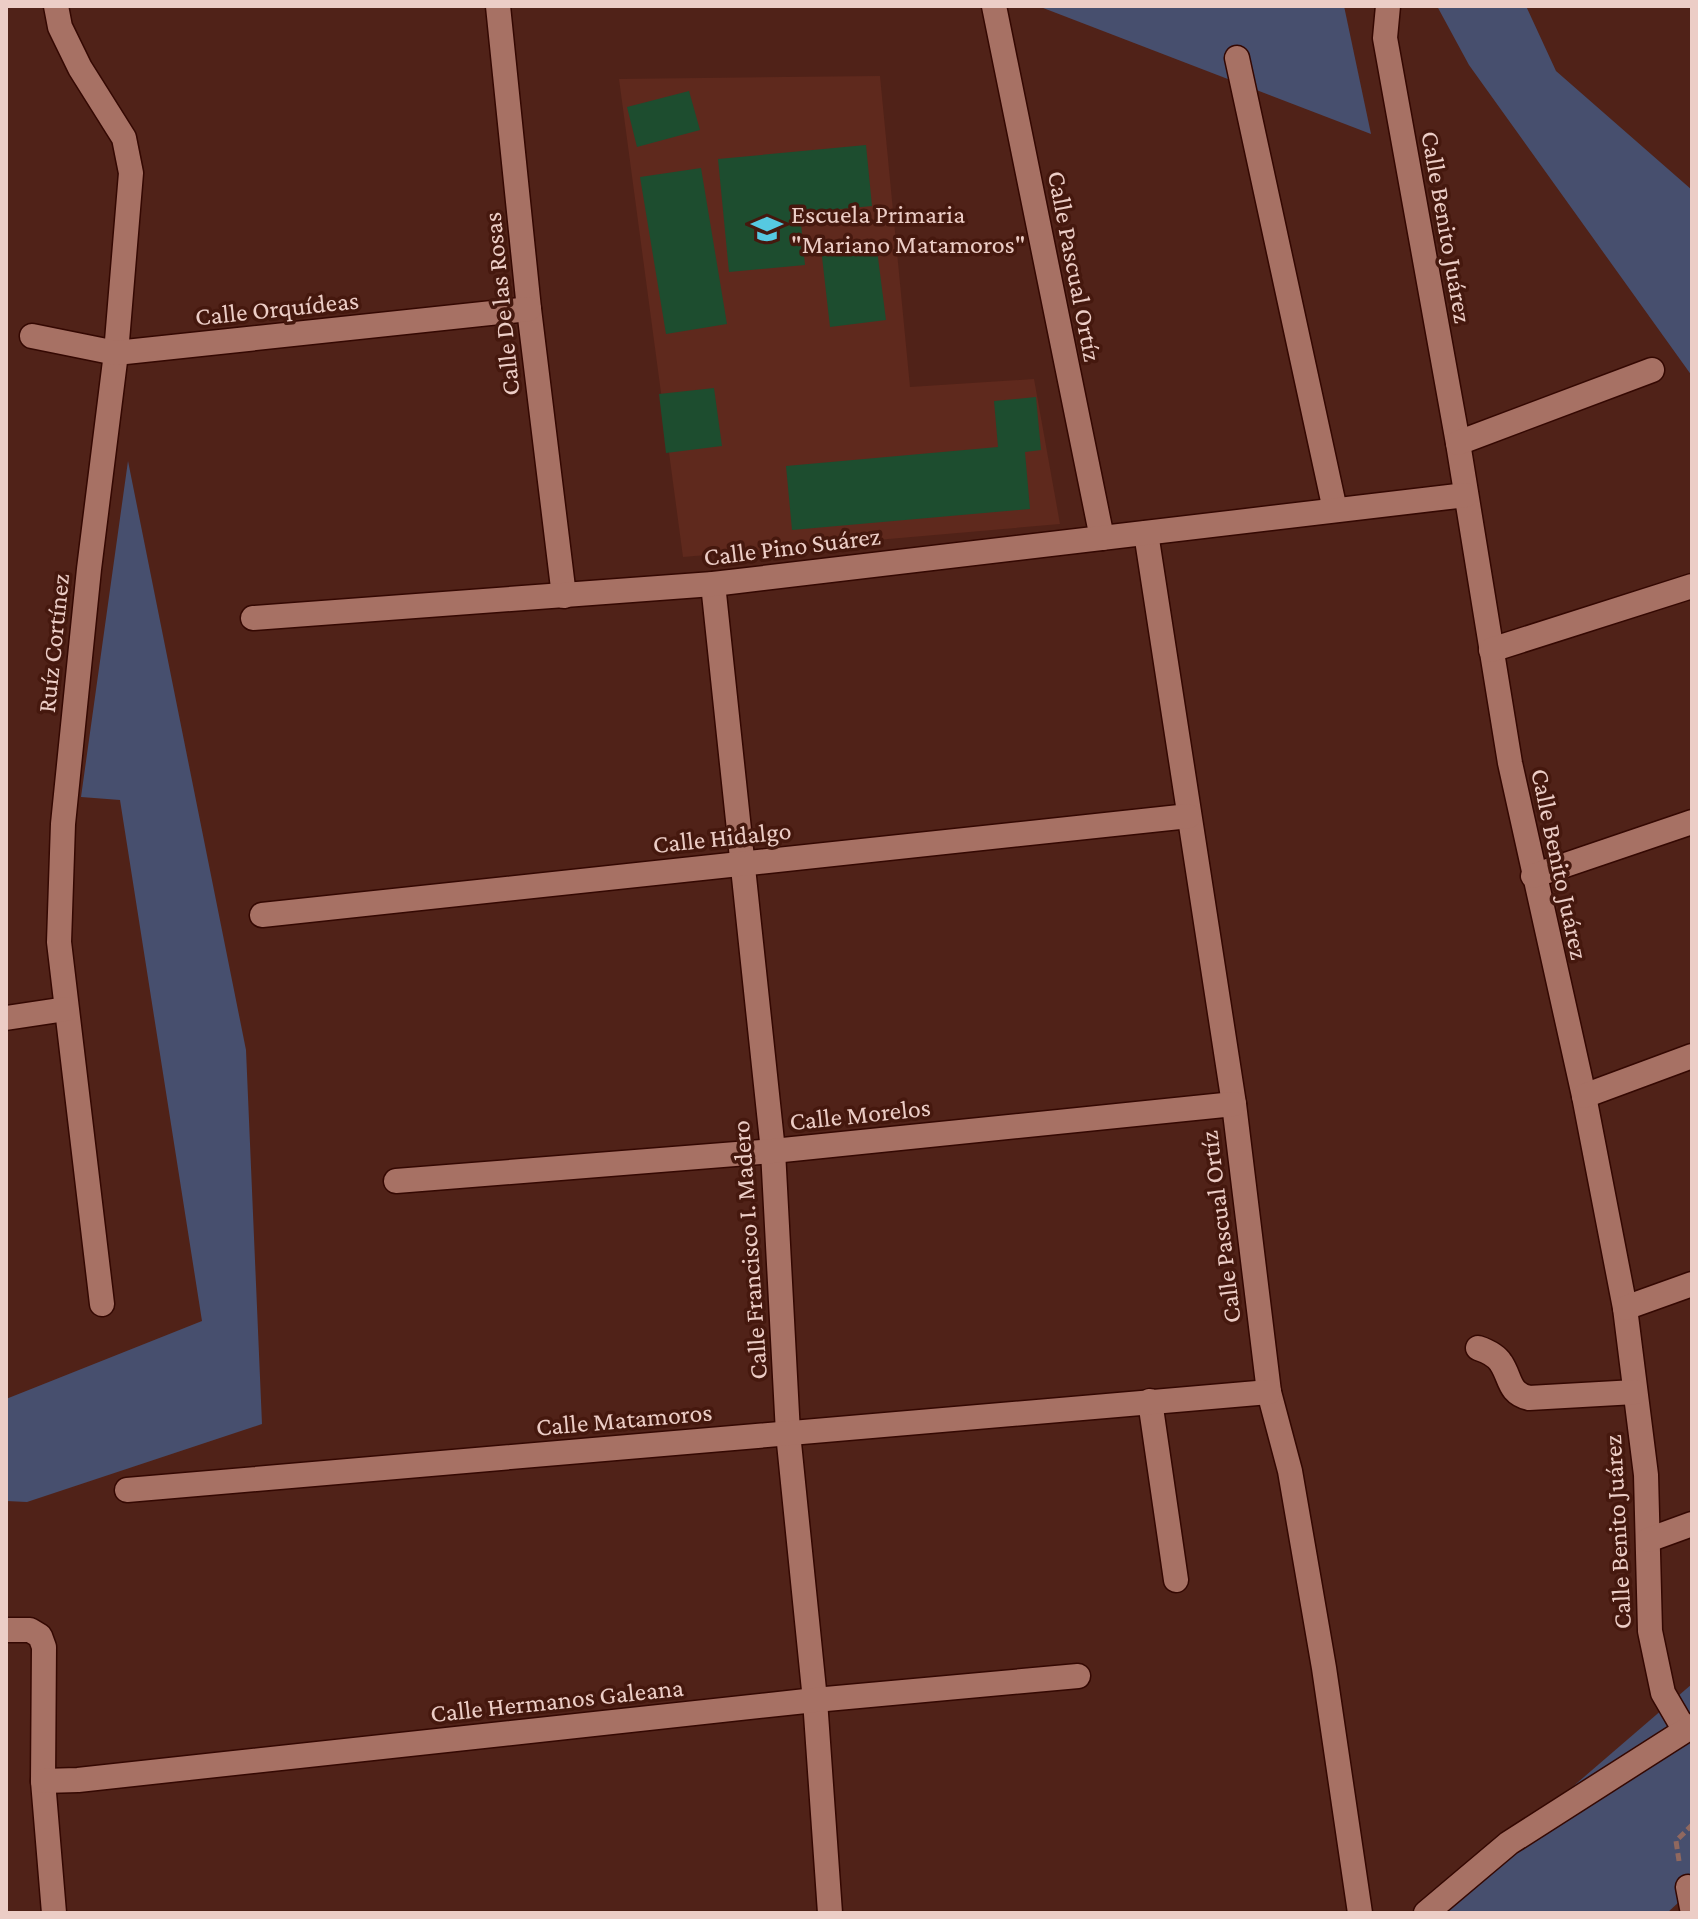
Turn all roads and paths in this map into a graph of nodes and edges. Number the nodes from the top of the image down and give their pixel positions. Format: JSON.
{"nodes":[{"id":1,"x":56,"y":6,"type":"edge"},
{"id":2,"x":498,"y":6,"type":"edge"},
{"id":3,"x":994,"y":6,"type":"edge"},
{"id":4,"x":1388,"y":6,"type":"edge"},
{"id":5,"x":1237,"y":58,"type":"dead end"},
{"id":6,"x":529,"y":309,"type":"junction"},
{"id":7,"x":32,"y":336,"type":"dead end"},
{"id":8,"x":116,"y":353,"type":"junction"},
{"id":9,"x":1652,"y":370,"type":"dead end"},
{"id":10,"x":1458,"y":443,"type":"junction"},
{"id":11,"x":1466,"y":495,"type":"junction"},
{"id":12,"x":1335,"y":510,"type":"junction"},
{"id":13,"x":1146,"y":533,"type":"junction"},
{"id":14,"x":1102,"y":538,"type":"junction"},
{"id":15,"x":713,"y":584,"type":"junction"},
{"id":16,"x":1692,"y":586,"type":"edge"},
{"id":17,"x":564,"y":596,"type":"junction"},
{"id":18,"x":253,"y":618,"type":"dead end"},
{"id":19,"x":1491,"y":650,"type":"junction"},
{"id":20,"x":1189,"y":816,"type":"junction"},
{"id":21,"x":1692,"y":822,"type":"edge"},
{"id":22,"x":741,"y":863,"type":"junction"},
{"id":23,"x":1533,"y":876,"type":"junction"},
{"id":24,"x":262,"y":915,"type":"dead end"},
{"id":25,"x":66,"y":1009,"type":"junction"},
{"id":26,"x":6,"y":1018,"type":"edge"},
{"id":27,"x":1692,"y":1056,"type":"edge"},
{"id":28,"x":1584,"y":1096,"type":"junction"},
{"id":29,"x":1234,"y":1104,"type":"junction"},
{"id":30,"x":773,"y":1151,"type":"junction"},
{"id":31,"x":396,"y":1181,"type":"dead end"},
{"id":32,"x":1692,"y":1284,"type":"edge"},
{"id":33,"x":102,"y":1304,"type":"dead end"},
{"id":34,"x":1625,"y":1308,"type":"junction"},
{"id":35,"x":1478,"y":1348,"type":"dead end"},
{"id":36,"x":1269,"y":1392,"type":"junction"},
{"id":37,"x":1635,"y":1392,"type":"junction"},
{"id":38,"x":1150,"y":1401,"type":"junction"},
{"id":39,"x":788,"y":1433,"type":"junction"},
{"id":40,"x":127,"y":1490,"type":"dead end"},
{"id":41,"x":1692,"y":1524,"type":"edge"},
{"id":42,"x":1648,"y":1540,"type":"junction"},
{"id":43,"x":1176,"y":1580,"type":"dead end"},
{"id":44,"x":6,"y":1630,"type":"edge"},
{"id":45,"x":1078,"y":1676,"type":"dead end"},
{"id":46,"x":815,"y":1700,"type":"junction"},
{"id":47,"x":1688,"y":1727,"type":"edge"},
{"id":48,"x":43,"y":1781,"type":"junction"},
{"id":49,"x":1692,"y":1825,"type":"edge"},
{"id":50,"x":1690,"y":1897,"type":"edge"},
{"id":51,"x":54,"y":1913,"type":"edge"},
{"id":52,"x":830,"y":1913,"type":"edge"},
{"id":53,"x":1360,"y":1913,"type":"edge"},
{"id":54,"x":1426,"y":1913,"type":"edge"}],
"edges":[{"from":1,"to":8,"type":"street","name":"Ruíz Cortínez"},
{"from":2,"to":6,"type":"street","name":"Calle De las Rosas"},
{"from":3,"to":14,"type":"street","name":"Calle Pascual Ortíz"},
{"from":4,"to":10,"type":"street","name":"Calle Benito Juárez"},
{"from":5,"to":12,"type":"street"},
{"from":6,"to":8,"type":"street","name":"Calle Orquídeas"},
{"from":6,"to":17,"type":"street","name":"Calle De las Rosas"},
{"from":7,"to":8,"type":"street","name":"Calle Orquídeas"},
{"from":8,"to":25,"type":"street","name":"Ruíz Cortínez"},
{"from":9,"to":10,"type":"street"},
{"from":10,"to":11,"type":"street","name":"Calle Benito Juárez"},
{"from":11,"to":12,"type":"street","name":"Calle Pino Suárez"},
{"from":11,"to":19,"type":"street","name":"Calle Benito Juárez"},
{"from":12,"to":13,"type":"street","name":"Calle Pino Suárez"},
{"from":13,"to":14,"type":"street","name":"Calle Pino Suárez"},
{"from":13,"to":20,"type":"street","name":"Calle Pascual Ortíz"},
{"from":14,"to":15,"type":"street","name":"Calle Pino Suárez"},
{"from":15,"to":17,"type":"street","name":"Calle Pino Suárez"},
{"from":15,"to":22,"type":"street","name":"Calle Francisco I. Madero"},
{"from":16,"to":19,"type":"street"},
{"from":17,"to":18,"type":"street","name":"Calle Pino Suárez"},
{"from":19,"to":23,"type":"street","name":"Calle Benito Juárez"},
{"from":20,"to":22,"type":"street","name":"Calle Hidalgo"},
{"from":20,"to":29,"type":"street","name":"Calle Pascual Ortíz"},
{"from":21,"to":23,"type":"street"},
{"from":22,"to":24,"type":"street","name":"Calle Hidalgo"},
{"from":22,"to":30,"type":"street","name":"Calle Francisco I. Madero"},
{"from":23,"to":28,"type":"street","name":"Calle Benito Juárez"},
{"from":25,"to":26,"type":"street"},
{"from":25,"to":33,"type":"street","name":"Ruíz Cortínez"},
{"from":27,"to":28,"type":"street"},
{"from":28,"to":34,"type":"street","name":"Calle Benito Juárez"},
{"from":29,"to":30,"type":"street","name":"Calle Morelos"},
{"from":29,"to":36,"type":"street","name":"Calle Pascual Ortíz"},
{"from":30,"to":31,"type":"street","name":"Calle Morelos"},
{"from":30,"to":39,"type":"street","name":"Calle Francisco I. Madero"},
{"from":32,"to":34,"type":"street"},
{"from":34,"to":37,"type":"street","name":"Calle Benito Juárez"},
{"from":35,"to":37,"type":"street"},
{"from":36,"to":38,"type":"street","name":"Calle Matamoros"},
{"from":36,"to":53,"type":"street","name":"Calle Pascual Ortíz"},
{"from":37,"to":42,"type":"street","name":"Calle Benito Juárez"},
{"from":38,"to":39,"type":"street","name":"Calle Matamoros"},
{"from":38,"to":43,"type":"street"},
{"from":39,"to":40,"type":"street","name":"Calle Matamoros"},
{"from":39,"to":46,"type":"street","name":"Calle Francisco I. Madero"},
{"from":41,"to":42,"type":"street"},
{"from":42,"to":47,"type":"street","name":"Calle Benito Juárez"},
{"from":44,"to":48,"type":"street"},
{"from":45,"to":46,"type":"street","name":"Calle Hermanos Galeana"},
{"from":46,"to":48,"type":"street","name":"Calle Hermanos Galeana"},
{"from":46,"to":52,"type":"street","name":"Calle Francisco I. Madero"},
{"from":47,"to":54,"type":"street","name":"Calle Benito Juárez"},
{"from":48,"to":51,"type":"street"},
{"from":49,"to":50,"type":"path"}]}
